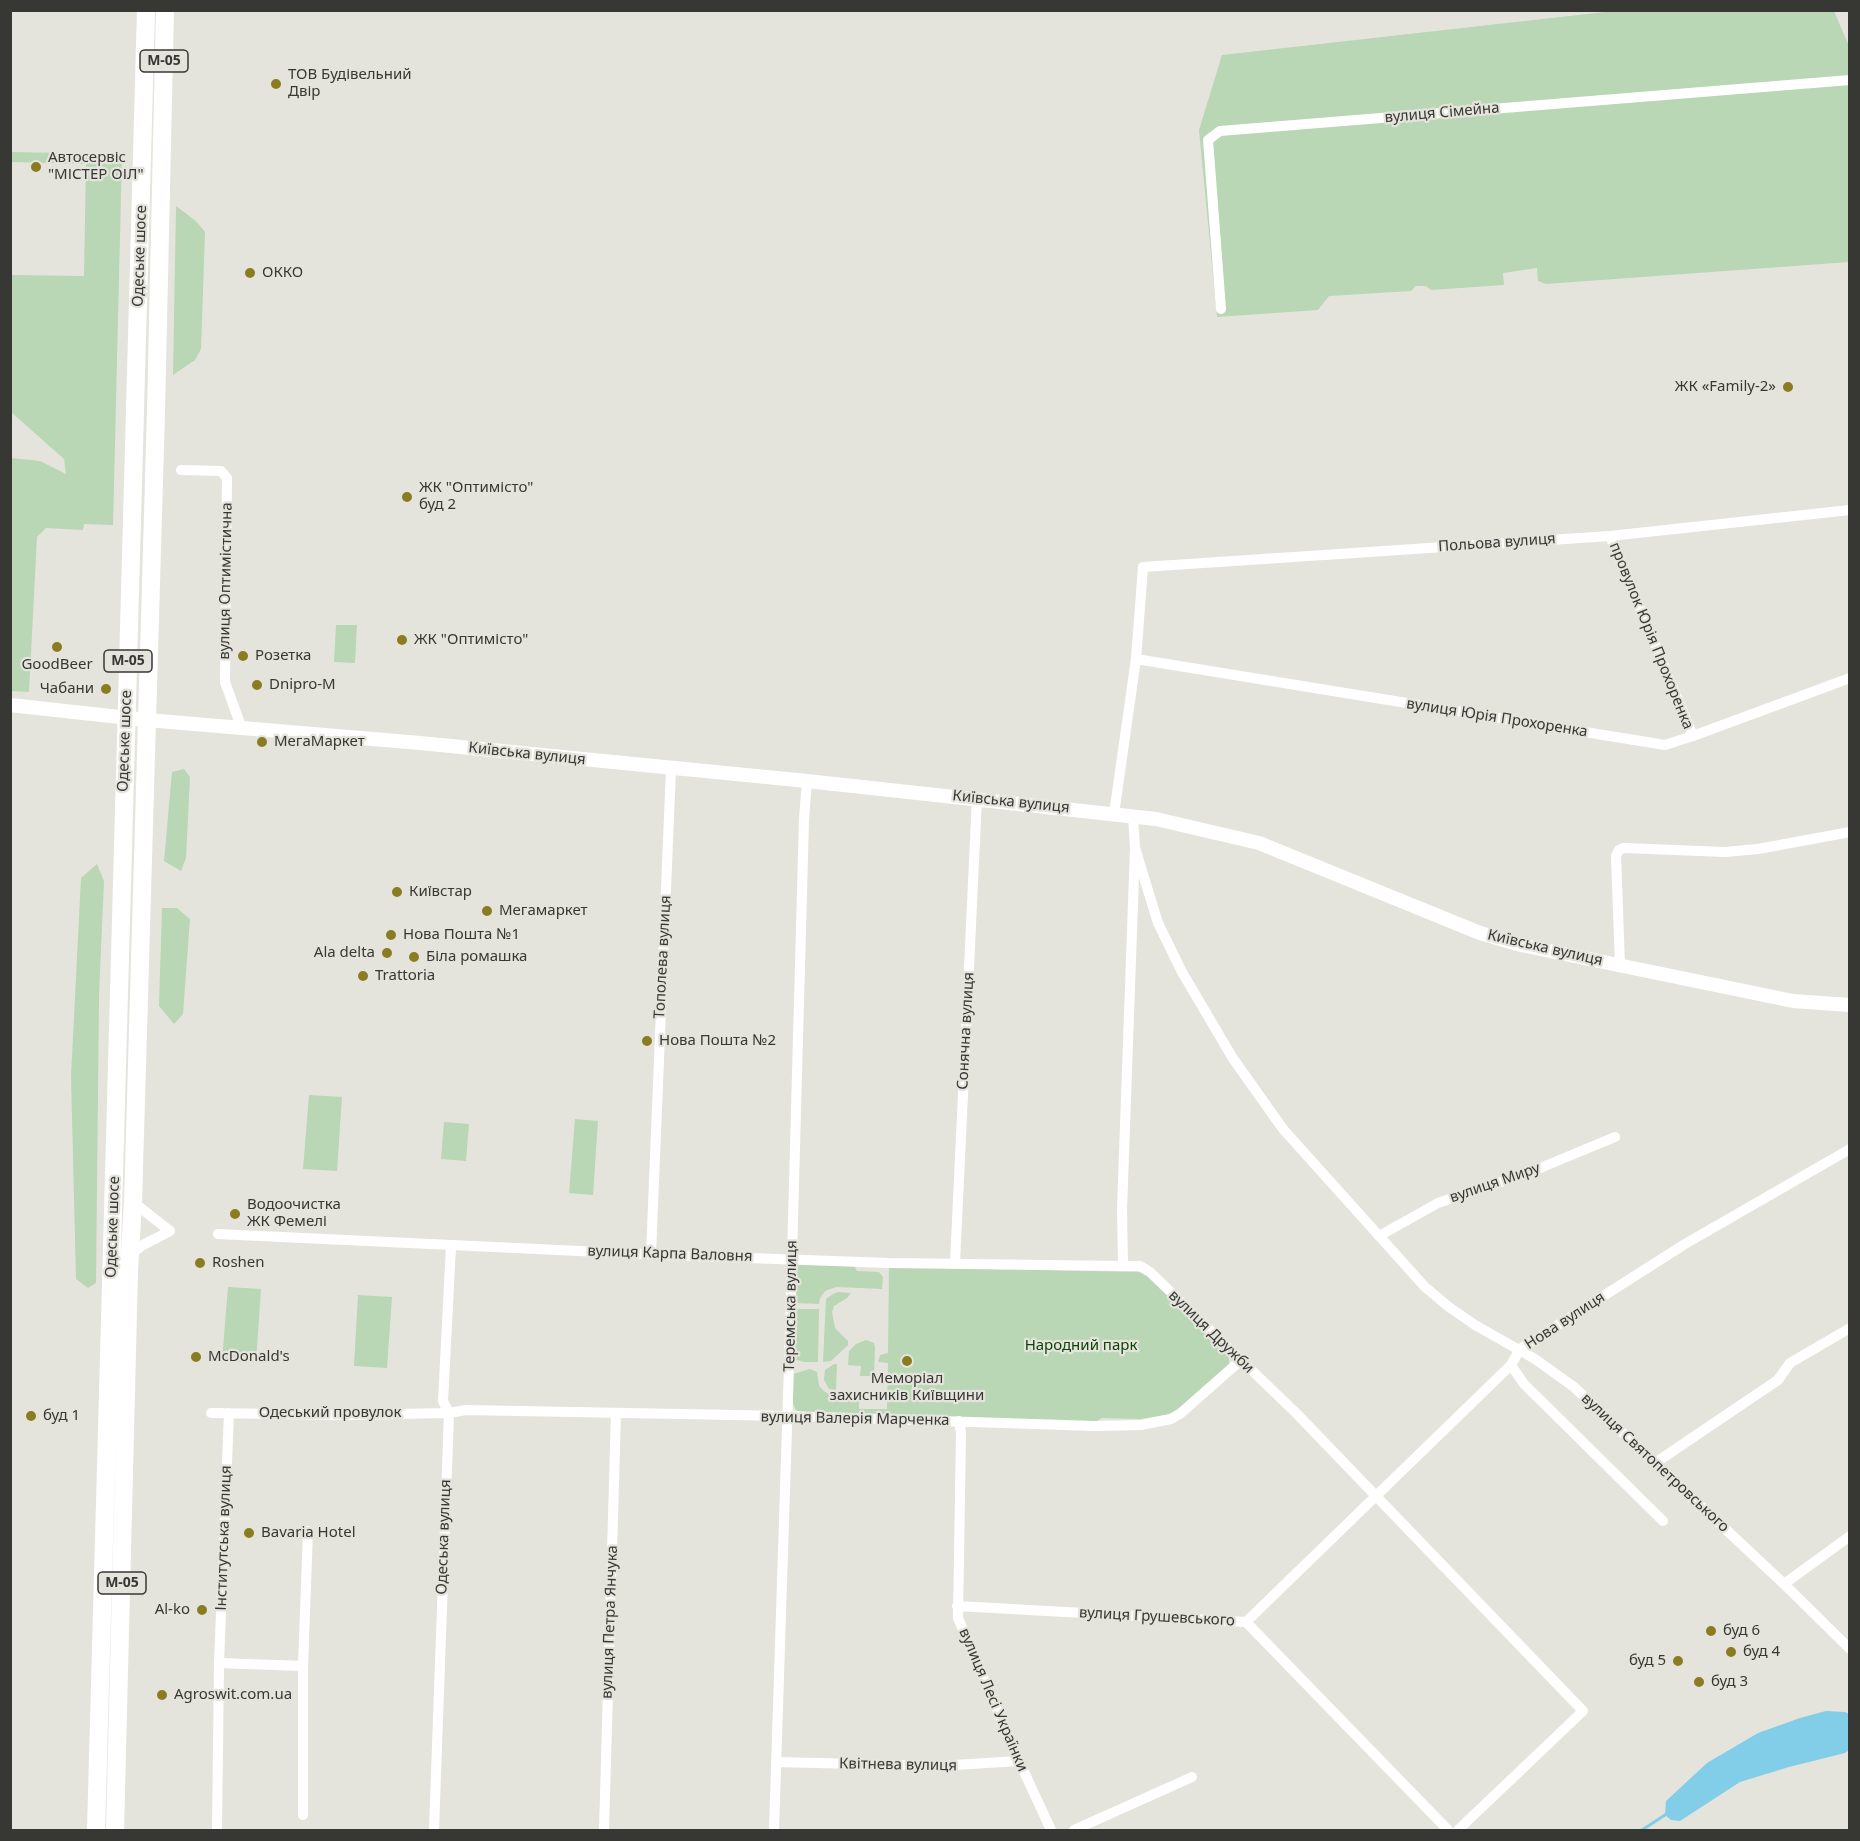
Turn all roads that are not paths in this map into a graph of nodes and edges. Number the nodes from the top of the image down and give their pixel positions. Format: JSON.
{"nodes":[{"id":1,"x":146,"y":10,"type":"edge"},
{"id":2,"x":165,"y":10,"type":"edge"},
{"id":3,"x":1850,"y":80,"type":"edge"},
{"id":4,"x":1221,"y":309,"type":"dead end"},
{"id":5,"x":181,"y":470,"type":"dead end"},
{"id":6,"x":1850,"y":510,"type":"edge"},
{"id":7,"x":1610,"y":536,"type":"junction"},
{"id":8,"x":1136,"y":659,"type":"junction"},
{"id":9,"x":1850,"y":678,"type":"edge"},
{"id":10,"x":10,"y":705,"type":"edge"},
{"id":11,"x":126,"y":718,"type":"junction"},
{"id":12,"x":147,"y":720,"type":"junction"},
{"id":13,"x":242,"y":729,"type":"junction"},
{"id":14,"x":1693,"y":736,"type":"junction"},
{"id":15,"x":671,"y":768,"type":"junction"},
{"id":16,"x":807,"y":781,"type":"junction"},
{"id":17,"x":977,"y":798,"type":"junction"},
{"id":18,"x":1114,"y":814,"type":"junction"},
{"id":19,"x":1132,"y":816,"type":"junction"},
{"id":20,"x":1850,"y":832,"type":"edge"},
{"id":21,"x":1135,"y":848,"type":"junction"},
{"id":22,"x":1620,"y":966,"type":"junction"},
{"id":23,"x":1850,"y":1005,"type":"edge"},
{"id":24,"x":1615,"y":1137,"type":"dead end"},
{"id":25,"x":1850,"y":1149,"type":"edge"},
{"id":26,"x":133,"y":1202,"type":"junction"},
{"id":27,"x":218,"y":1234,"type":"dead end"},
{"id":28,"x":1379,"y":1236,"type":"junction"},
{"id":29,"x":451,"y":1246,"type":"junction"},
{"id":30,"x":651,"y":1254,"type":"junction"},
{"id":31,"x":130,"y":1255,"type":"junction"},
{"id":32,"x":792,"y":1259,"type":"junction"},
{"id":33,"x":955,"y":1263,"type":"junction"},
{"id":34,"x":1123,"y":1266,"type":"junction"},
{"id":35,"x":1850,"y":1328,"type":"edge"},
{"id":36,"x":1520,"y":1349,"type":"junction"},
{"id":37,"x":1240,"y":1361,"type":"junction"},
{"id":38,"x":1511,"y":1365,"type":"junction"},
{"id":39,"x":211,"y":1413,"type":"dead end"},
{"id":40,"x":229,"y":1413,"type":"junction"},
{"id":41,"x":448,"y":1413,"type":"junction"},
{"id":42,"x":616,"y":1413,"type":"junction"},
{"id":43,"x":788,"y":1416,"type":"junction"},
{"id":44,"x":959,"y":1421,"type":"junction"},
{"id":45,"x":1656,"y":1463,"type":"junction"},
{"id":46,"x":1375,"y":1496,"type":"junction"},
{"id":47,"x":1663,"y":1521,"type":"dead end"},
{"id":48,"x":308,"y":1531,"type":"dead end"},
{"id":49,"x":1850,"y":1536,"type":"edge"},
{"id":50,"x":1784,"y":1584,"type":"junction"},
{"id":51,"x":957,"y":1606,"type":"junction"},
{"id":52,"x":1246,"y":1622,"type":"junction"},
{"id":53,"x":1850,"y":1649,"type":"edge"},
{"id":54,"x":219,"y":1663,"type":"junction"},
{"id":55,"x":303,"y":1666,"type":"junction"},
{"id":56,"x":1019,"y":1761,"type":"junction"},
{"id":57,"x":776,"y":1762,"type":"junction"},
{"id":58,"x":1192,"y":1777,"type":"dead end"},
{"id":59,"x":303,"y":1815,"type":"dead end"},
{"id":60,"x":96,"y":1830,"type":"edge"},
{"id":61,"x":115,"y":1830,"type":"edge"},
{"id":62,"x":217,"y":1830,"type":"edge"},
{"id":63,"x":434,"y":1830,"type":"edge"},
{"id":64,"x":604,"y":1830,"type":"edge"},
{"id":65,"x":774,"y":1830,"type":"edge"},
{"id":66,"x":1051,"y":1830,"type":"edge"},
{"id":67,"x":1074,"y":1830,"type":"edge"},
{"id":68,"x":1448,"y":1830,"type":"edge"},
{"id":69,"x":1458,"y":1830,"type":"edge"}],
"edges":[{"from":1,"to":11,"type":"highway","name":"Одеське шосе","number":"М-05"},
{"from":2,"to":12,"type":"highway","name":"Одеське шосе","number":"М-05"},
{"from":3,"to":4,"type":"street","name":"вулиця Сімейна"},
{"from":5,"to":13,"type":"street","name":"вулиця Оптимістична"},
{"from":6,"to":7,"type":"street","name":"Польова вулиця"},
{"from":7,"to":8,"type":"street","name":"Польова вулиця"},
{"from":7,"to":14,"type":"street","name":"провулок Юрія Прохоренка"},
{"from":8,"to":14,"type":"street","name":"вулиця Юрія Прохоренка"},
{"from":8,"to":18,"type":"street"},
{"from":9,"to":14,"type":"street","name":"вулиця Юрія Прохоренка"},
{"from":10,"to":11,"type":"street","name":"Київська вулиця"},
{"from":11,"to":12,"type":"street","name":"Київська вулиця"},
{"from":11,"to":60,"type":"highway","name":"Одеське шосе","number":"М-05"},
{"from":12,"to":13,"type":"street","name":"Київська вулиця"},
{"from":12,"to":26,"type":"highway","name":"Одеське шосе","number":"М-05"},
{"from":13,"to":15,"type":"street","name":"Київська вулиця"},
{"from":15,"to":16,"type":"street","name":"Київська вулиця"},
{"from":15,"to":30,"type":"street","name":"Тополева вулиця"},
{"from":16,"to":17,"type":"street","name":"Київська вулиця"},
{"from":16,"to":32,"type":"street","name":"Теремська вулиця"},
{"from":17,"to":18,"type":"street","name":"Київська вулиця"},
{"from":17,"to":33,"type":"street","name":"Сонячна вулиця"},
{"from":18,"to":19,"type":"street","name":"Київська вулиця"},
{"from":19,"to":21,"type":"street"},
{"from":19,"to":22,"type":"street","name":"Київська вулиця"},
{"from":20,"to":22,"type":"street"},
{"from":21,"to":28,"type":"street","name":"вулиця Святопетровського"},
{"from":21,"to":34,"type":"street"},
{"from":22,"to":23,"type":"street","name":"Київська вулиця"},
{"from":24,"to":28,"type":"street","name":"вулиця Миру"},
{"from":25,"to":36,"type":"street","name":"Нова вулиця"},
{"from":26,"to":31,"type":"highway","name":"Одеське шосе","number":"М-05"},
{"from":26,"to":31,"type":"street"},
{"from":27,"to":29,"type":"street","name":"вулиця Карпа Валовня"},
{"from":28,"to":36,"type":"street","name":"вулиця Святопетровського"},
{"from":29,"to":30,"type":"street","name":"вулиця Карпа Валовня"},
{"from":29,"to":41,"type":"street","name":"Одеська вулиця"},
{"from":30,"to":32,"type":"street","name":"вулиця Карпа Валовня"},
{"from":31,"to":61,"type":"highway","name":"Одеське шосе","number":"М-05"},
{"from":32,"to":33,"type":"street","name":"вулиця Карпа Валовня"},
{"from":32,"to":43,"type":"street","name":"Теремська вулиця"},
{"from":33,"to":34,"type":"street","name":"вулиця Карпа Валовня"},
{"from":34,"to":37,"type":"street","name":"вулиця Дружби"},
{"from":35,"to":45,"type":"street"},
{"from":36,"to":38,"type":"street","name":"Нова вулиця"},
{"from":36,"to":45,"type":"street","name":"вулиця Святопетровського"},
{"from":37,"to":44,"type":"street","name":"вулиця Валерія Марченка"},
{"from":37,"to":46,"type":"street","name":"вулиця Дружби"},
{"from":38,"to":46,"type":"street","name":"Нова вулиця"},
{"from":38,"to":47,"type":"street"},
{"from":39,"to":40,"type":"street","name":"Одеський провулок"},
{"from":40,"to":41,"type":"street","name":"Одеський провулок"},
{"from":40,"to":54,"type":"street","name":"Інститутська вулиця"},
{"from":41,"to":42,"type":"street","name":"вулиця Валерія Марченка"},
{"from":41,"to":63,"type":"street","name":"Одеська вулиця"},
{"from":42,"to":43,"type":"street","name":"вулиця Валерія Марченка"},
{"from":42,"to":64,"type":"street","name":"вулиця Петра Янчука"},
{"from":43,"to":44,"type":"street","name":"вулиця Валерія Марченка"},
{"from":43,"to":57,"type":"street","name":"Теремська вулиця"},
{"from":44,"to":51,"type":"street","name":"вулиця Лесі Українки"},
{"from":45,"to":50,"type":"street","name":"вулиця Святопетровського"},
{"from":46,"to":52,"type":"street","name":"Нова вулиця"},
{"from":46,"to":69,"type":"street","name":"вулиця Дружби"},
{"from":48,"to":55,"type":"street"},
{"from":49,"to":50,"type":"street"},
{"from":50,"to":53,"type":"street","name":"вулиця Святопетровського"},
{"from":51,"to":52,"type":"street","name":"вулиця Грушевського"},
{"from":51,"to":56,"type":"street","name":"вулиця Лесі Українки"},
{"from":52,"to":68,"type":"street","name":"вулиця Грушевського"},
{"from":54,"to":55,"type":"street"},
{"from":54,"to":62,"type":"street","name":"Інститутська вулиця"},
{"from":55,"to":59,"type":"street"},
{"from":56,"to":57,"type":"street","name":"Квітнева вулиця"},
{"from":56,"to":66,"type":"street","name":"вулиця Лесі Українки"},
{"from":57,"to":65,"type":"street","name":"Теремська вулиця"},
{"from":58,"to":67,"type":"street"}]}
